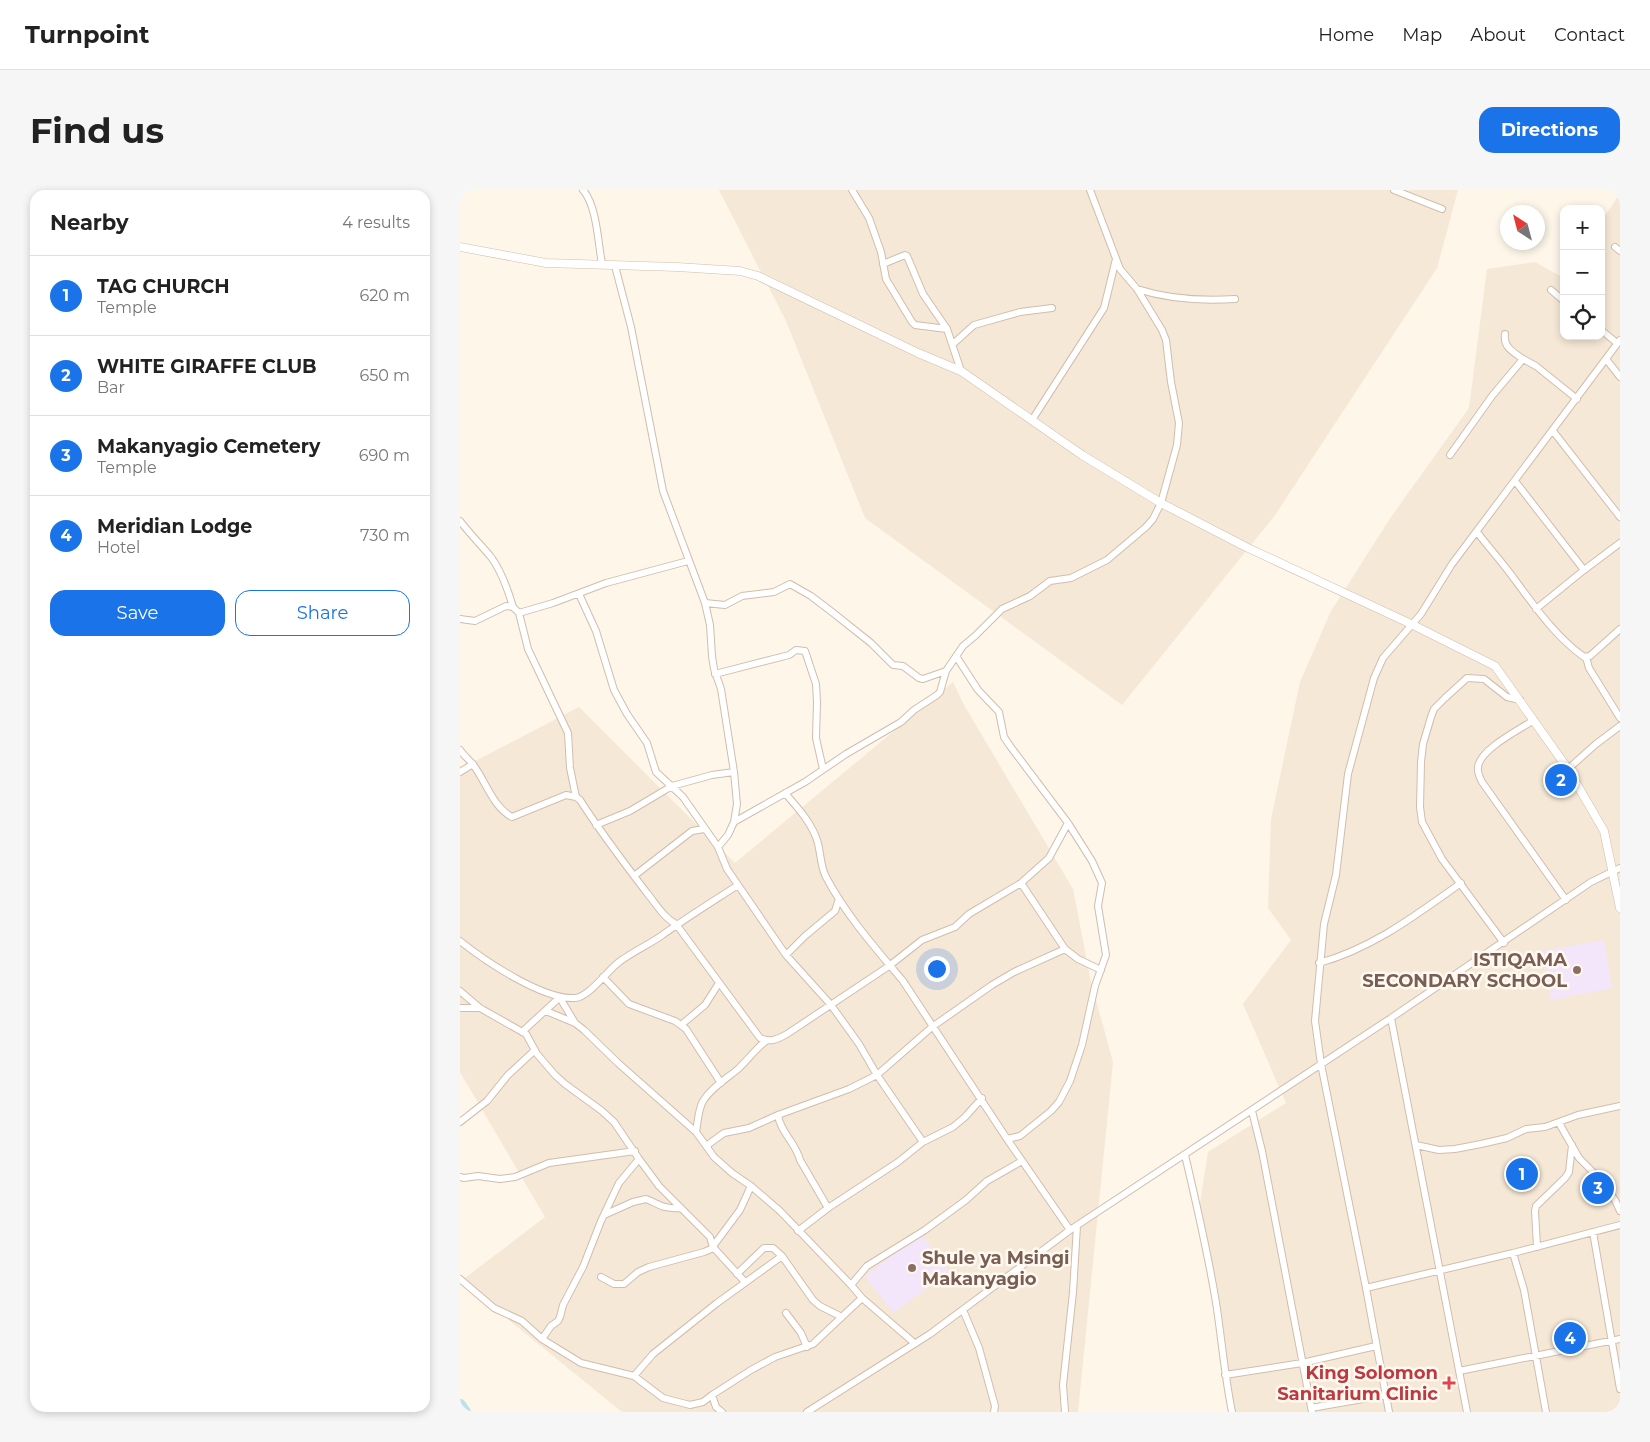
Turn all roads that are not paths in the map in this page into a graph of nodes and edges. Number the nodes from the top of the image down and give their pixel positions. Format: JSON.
{"nodes":[{"id":1,"x":584,"y":190,"type":"edge"},
{"id":2,"x":852,"y":190,"type":"edge"},
{"id":3,"x":1090,"y":190,"type":"edge"},
{"id":4,"x":1394,"y":190,"type":"edge"},
{"id":5,"x":1442,"y":209,"type":"dead end"},
{"id":6,"x":460,"y":247,"type":"edge"},
{"id":7,"x":1116,"y":259,"type":"junction"},
{"id":8,"x":602,"y":264,"type":"junction"},
{"id":9,"x":883,"y":264,"type":"junction"},
{"id":10,"x":615,"y":266,"type":"junction"},
{"id":11,"x":1137,"y":288,"type":"junction"},
{"id":12,"x":1551,"y":290,"type":"dead end"},
{"id":13,"x":1560,"y":298,"type":"edge"},
{"id":14,"x":1235,"y":299,"type":"dead end"},
{"id":15,"x":1052,"y":308,"type":"dead end"},
{"id":16,"x":947,"y":328,"type":"junction"},
{"id":17,"x":1605,"y":332,"type":"edge"},
{"id":18,"x":1505,"y":334,"type":"dead end"},
{"id":19,"x":1619,"y":341,"type":"edge"},
{"id":20,"x":952,"y":344,"type":"junction"},
{"id":21,"x":1523,"y":358,"type":"junction"},
{"id":22,"x":1606,"y":359,"type":"junction"},
{"id":23,"x":961,"y":371,"type":"junction"},
{"id":24,"x":1620,"y":378,"type":"edge"},
{"id":25,"x":1577,"y":399,"type":"junction"},
{"id":26,"x":1032,"y":420,"type":"junction"},
{"id":27,"x":1553,"y":431,"type":"junction"},
{"id":28,"x":1450,"y":455,"type":"dead end"},
{"id":29,"x":1515,"y":481,"type":"junction"},
{"id":30,"x":1161,"y":504,"type":"junction"},
{"id":31,"x":1620,"y":517,"type":"edge"},
{"id":32,"x":460,"y":521,"type":"edge"},
{"id":33,"x":1476,"y":532,"type":"junction"},
{"id":34,"x":1620,"y":543,"type":"edge"},
{"id":35,"x":688,"y":561,"type":"junction"},
{"id":36,"x":1584,"y":570,"type":"junction"},
{"id":37,"x":579,"y":594,"type":"junction"},
{"id":38,"x":705,"y":603,"type":"junction"},
{"id":39,"x":513,"y":607,"type":"junction"},
{"id":40,"x":1536,"y":609,"type":"junction"},
{"id":41,"x":518,"y":613,"type":"junction"},
{"id":42,"x":460,"y":619,"type":"edge"},
{"id":43,"x":1411,"y":624,"type":"junction"},
{"id":44,"x":1620,"y":628,"type":"edge"},
{"id":45,"x":956,"y":656,"type":"junction"},
{"id":46,"x":1586,"y":657,"type":"junction"},
{"id":47,"x":946,"y":671,"type":"junction"},
{"id":48,"x":716,"y":674,"type":"junction"},
{"id":49,"x":1520,"y":700,"type":"junction"},
{"id":50,"x":1620,"y":718,"type":"edge"},
{"id":51,"x":1534,"y":720,"type":"junction"},
{"id":52,"x":1620,"y":726,"type":"edge"},
{"id":53,"x":460,"y":750,"type":"edge"},
{"id":54,"x":473,"y":764,"type":"junction"},
{"id":55,"x":823,"y":769,"type":"junction"},
{"id":56,"x":1568,"y":769,"type":"junction"},
{"id":57,"x":460,"y":772,"type":"edge"},
{"id":58,"x":734,"y":772,"type":"junction"},
{"id":59,"x":672,"y":786,"type":"junction"},
{"id":60,"x":786,"y":793,"type":"junction"},
{"id":61,"x":576,"y":797,"type":"junction"},
{"id":62,"x":734,"y":822,"type":"junction"},
{"id":63,"x":1068,"y":823,"type":"junction"},
{"id":64,"x":596,"y":825,"type":"junction"},
{"id":65,"x":704,"y":829,"type":"junction"},
{"id":66,"x":718,"y":847,"type":"junction"},
{"id":67,"x":1616,"y":869,"type":"edge"},
{"id":68,"x":634,"y":876,"type":"junction"},
{"id":69,"x":1021,"y":883,"type":"junction"},
{"id":70,"x":1461,"y":883,"type":"junction"},
{"id":71,"x":738,"y":885,"type":"junction"},
{"id":72,"x":839,"y":898,"type":"junction"},
{"id":73,"x":1566,"y":900,"type":"junction"},
{"id":74,"x":1620,"y":908,"type":"edge"},
{"id":75,"x":676,"y":924,"type":"junction"},
{"id":76,"x":460,"y":941,"type":"edge"},
{"id":77,"x":1504,"y":943,"type":"junction"},
{"id":78,"x":1065,"y":950,"type":"junction"},
{"id":79,"x":786,"y":955,"type":"junction"},
{"id":80,"x":1320,"y":963,"type":"junction"},
{"id":81,"x":889,"y":966,"type":"junction"},
{"id":82,"x":1101,"y":970,"type":"junction"},
{"id":83,"x":603,"y":977,"type":"junction"},
{"id":84,"x":719,"y":983,"type":"junction"},
{"id":85,"x":460,"y":991,"type":"edge"},
{"id":86,"x":713,"y":994,"type":"junction"},
{"id":87,"x":560,"y":997,"type":"junction"},
{"id":88,"x":730,"y":998,"type":"junction"},
{"id":89,"x":831,"y":1005,"type":"junction"},
{"id":90,"x":460,"y":1008,"type":"edge"},
{"id":91,"x":480,"y":1008,"type":"junction"},
{"id":92,"x":546,"y":1011,"type":"junction"},
{"id":93,"x":1391,"y":1018,"type":"junction"},
{"id":94,"x":574,"y":1023,"type":"junction"},
{"id":95,"x":681,"y":1025,"type":"junction"},
{"id":96,"x":932,"y":1027,"type":"junction"},
{"id":97,"x":522,"y":1032,"type":"junction"},
{"id":98,"x":766,"y":1041,"type":"junction"},
{"id":99,"x":535,"y":1050,"type":"junction"},
{"id":100,"x":1321,"y":1064,"type":"junction"},
{"id":101,"x":877,"y":1075,"type":"junction"},
{"id":102,"x":721,"y":1083,"type":"junction"},
{"id":103,"x":982,"y":1098,"type":"junction"},
{"id":104,"x":1620,"y":1106,"type":"edge"},
{"id":105,"x":1252,"y":1111,"type":"junction"},
{"id":106,"x":778,"y":1115,"type":"junction"},
{"id":107,"x":460,"y":1122,"type":"edge"},
{"id":108,"x":1559,"y":1123,"type":"junction"},
{"id":109,"x":696,"y":1132,"type":"junction"},
{"id":110,"x":1007,"y":1139,"type":"junction"},
{"id":111,"x":923,"y":1142,"type":"junction"},
{"id":112,"x":1416,"y":1145,"type":"junction"},
{"id":113,"x":1572,"y":1145,"type":"junction"},
{"id":114,"x":706,"y":1146,"type":"junction"},
{"id":115,"x":635,"y":1151,"type":"junction"},
{"id":116,"x":1185,"y":1154,"type":"junction"},
{"id":117,"x":639,"y":1158,"type":"junction"},
{"id":118,"x":1022,"y":1161,"type":"junction"},
{"id":119,"x":460,"y":1177,"type":"edge"},
{"id":120,"x":750,"y":1186,"type":"junction"},
{"id":121,"x":681,"y":1208,"type":"junction"},
{"id":122,"x":828,"y":1208,"type":"junction"},
{"id":123,"x":1620,"y":1211,"type":"edge"},
{"id":124,"x":604,"y":1216,"type":"junction"},
{"id":125,"x":1077,"y":1226,"type":"junction"},
{"id":126,"x":1620,"y":1226,"type":"edge"},
{"id":127,"x":1070,"y":1230,"type":"junction"},
{"id":128,"x":798,"y":1231,"type":"junction"},
{"id":129,"x":1593,"y":1232,"type":"junction"},
{"id":130,"x":713,"y":1247,"type":"junction"},
{"id":131,"x":1537,"y":1247,"type":"junction"},
{"id":132,"x":1513,"y":1254,"type":"junction"},
{"id":133,"x":782,"y":1256,"type":"junction"},
{"id":134,"x":1440,"y":1270,"type":"junction"},
{"id":135,"x":738,"y":1274,"type":"junction"},
{"id":136,"x":601,"y":1277,"type":"dead end"},
{"id":137,"x":460,"y":1279,"type":"edge"},
{"id":138,"x":745,"y":1282,"type":"junction"},
{"id":139,"x":851,"y":1285,"type":"junction"},
{"id":140,"x":1366,"y":1288,"type":"junction"},
{"id":141,"x":862,"y":1298,"type":"junction"},
{"id":142,"x":962,"y":1310,"type":"junction"},
{"id":143,"x":786,"y":1313,"type":"dead end"},
{"id":144,"x":842,"y":1317,"type":"junction"},
{"id":145,"x":542,"y":1339,"type":"junction"},
{"id":146,"x":1620,"y":1339,"type":"edge"},
{"id":147,"x":912,"y":1341,"type":"dead end"},
{"id":148,"x":1611,"y":1341,"type":"junction"},
{"id":149,"x":1376,"y":1346,"type":"junction"},
{"id":150,"x":807,"y":1347,"type":"junction"},
{"id":151,"x":1535,"y":1355,"type":"junction"},
{"id":152,"x":1302,"y":1363,"type":"junction"},
{"id":153,"x":1459,"y":1371,"type":"junction"},
{"id":154,"x":1225,"y":1375,"type":"junction"},
{"id":155,"x":634,"y":1376,"type":"junction"},
{"id":156,"x":1620,"y":1390,"type":"edge"},
{"id":157,"x":712,"y":1395,"type":"junction"},
{"id":158,"x":1386,"y":1395,"type":"junction"},
{"id":159,"x":1311,"y":1410,"type":"edge"},
{"id":160,"x":722,"y":1412,"type":"edge"},
{"id":161,"x":807,"y":1412,"type":"edge"},
{"id":162,"x":994,"y":1412,"type":"edge"},
{"id":163,"x":1064,"y":1412,"type":"edge"},
{"id":164,"x":1232,"y":1412,"type":"edge"},
{"id":165,"x":1389,"y":1412,"type":"edge"},
{"id":166,"x":1467,"y":1412,"type":"edge"},
{"id":167,"x":1546,"y":1412,"type":"edge"}],
"edges":[{"from":1,"to":8,"type":"street"},
{"from":2,"to":9,"type":"street"},
{"from":3,"to":7,"type":"street"},
{"from":4,"to":5,"type":"street"},
{"from":6,"to":8,"type":"street"},
{"from":7,"to":11,"type":"street"},
{"from":7,"to":26,"type":"street"},
{"from":8,"to":10,"type":"street"},
{"from":9,"to":16,"type":"street"},
{"from":9,"to":16,"type":"street"},
{"from":10,"to":23,"type":"street"},
{"from":10,"to":35,"type":"street"},
{"from":11,"to":14,"type":"street"},
{"from":11,"to":30,"type":"street"},
{"from":12,"to":13,"type":"street"},
{"from":15,"to":20,"type":"street"},
{"from":16,"to":20,"type":"street"},
{"from":17,"to":19,"type":"street"},
{"from":18,"to":21,"type":"street"},
{"from":19,"to":22,"type":"street"},
{"from":20,"to":23,"type":"street"},
{"from":21,"to":25,"type":"street"},
{"from":21,"to":28,"type":"street"},
{"from":22,"to":24,"type":"street"},
{"from":22,"to":25,"type":"street"},
{"from":23,"to":26,"type":"street"},
{"from":25,"to":27,"type":"street"},
{"from":26,"to":30,"type":"street"},
{"from":27,"to":29,"type":"street"},
{"from":27,"to":31,"type":"street"},
{"from":29,"to":33,"type":"street"},
{"from":29,"to":36,"type":"street"},
{"from":30,"to":43,"type":"street"},
{"from":30,"to":45,"type":"street"},
{"from":32,"to":39,"type":"street"},
{"from":33,"to":40,"type":"street"},
{"from":33,"to":43,"type":"street"},
{"from":34,"to":36,"type":"street"},
{"from":35,"to":37,"type":"street"},
{"from":35,"to":38,"type":"street"},
{"from":36,"to":40,"type":"street"},
{"from":37,"to":41,"type":"street"},
{"from":37,"to":59,"type":"street"},
{"from":38,"to":47,"type":"street"},
{"from":38,"to":48,"type":"street"},
{"from":39,"to":41,"type":"street"},
{"from":39,"to":42,"type":"street"},
{"from":40,"to":46,"type":"street"},
{"from":41,"to":61,"type":"street"},
{"from":43,"to":49,"type":"street"},
{"from":43,"to":80,"type":"street"},
{"from":44,"to":46,"type":"street"},
{"from":45,"to":47,"type":"street"},
{"from":45,"to":63,"type":"street"},
{"from":46,"to":50,"type":"street"},
{"from":47,"to":55,"type":"street"},
{"from":48,"to":55,"type":"street"},
{"from":48,"to":58,"type":"street"},
{"from":49,"to":51,"type":"street"},
{"from":49,"to":70,"type":"street"},
{"from":51,"to":56,"type":"street"},
{"from":51,"to":73,"type":"street"},
{"from":52,"to":56,"type":"street"},
{"from":53,"to":54,"type":"street"},
{"from":54,"to":57,"type":"street"},
{"from":54,"to":61,"type":"street"},
{"from":55,"to":60,"type":"street"},
{"from":56,"to":67,"type":"street"},
{"from":58,"to":59,"type":"street"},
{"from":58,"to":62,"type":"street"},
{"from":59,"to":64,"type":"street"},
{"from":59,"to":65,"type":"street"},
{"from":60,"to":62,"type":"street"},
{"from":60,"to":72,"type":"street"},
{"from":61,"to":64,"type":"street"},
{"from":62,"to":66,"type":"street"},
{"from":63,"to":69,"type":"street"},
{"from":63,"to":82,"type":"street"},
{"from":64,"to":68,"type":"street"},
{"from":65,"to":66,"type":"street"},
{"from":65,"to":68,"type":"street"},
{"from":66,"to":71,"type":"street"},
{"from":67,"to":73,"type":"street"},
{"from":67,"to":74,"type":"street"},
{"from":68,"to":75,"type":"street"},
{"from":69,"to":78,"type":"street"},
{"from":69,"to":81,"type":"street"},
{"from":70,"to":77,"type":"street"},
{"from":70,"to":80,"type":"street"},
{"from":71,"to":75,"type":"street"},
{"from":71,"to":79,"type":"street"},
{"from":72,"to":79,"type":"street"},
{"from":72,"to":81,"type":"street"},
{"from":73,"to":77,"type":"street"},
{"from":75,"to":83,"type":"street"},
{"from":75,"to":84,"type":"street"},
{"from":76,"to":87,"type":"street"},
{"from":77,"to":93,"type":"street"},
{"from":78,"to":82,"type":"street"},
{"from":78,"to":96,"type":"street"},
{"from":79,"to":89,"type":"street"},
{"from":80,"to":100,"type":"street"},
{"from":81,"to":89,"type":"street"},
{"from":81,"to":96,"type":"street"},
{"from":82,"to":110,"type":"street"},
{"from":83,"to":87,"type":"street"},
{"from":83,"to":95,"type":"street"},
{"from":84,"to":86,"type":"street"},
{"from":84,"to":88,"type":"street"},
{"from":85,"to":91,"type":"street"},
{"from":86,"to":88,"type":"street"},
{"from":86,"to":95,"type":"street"},
{"from":87,"to":92,"type":"street"},
{"from":87,"to":94,"type":"street"},
{"from":88,"to":98,"type":"street"},
{"from":89,"to":98,"type":"street"},
{"from":89,"to":101,"type":"street"},
{"from":90,"to":91,"type":"street"},
{"from":91,"to":97,"type":"street"},
{"from":92,"to":94,"type":"street"},
{"from":92,"to":97,"type":"street"},
{"from":93,"to":100,"type":"street"},
{"from":93,"to":112,"type":"street"},
{"from":94,"to":109,"type":"street"},
{"from":95,"to":102,"type":"street"},
{"from":96,"to":101,"type":"street"},
{"from":96,"to":103,"type":"street"},
{"from":97,"to":99,"type":"street"},
{"from":98,"to":102,"type":"street"},
{"from":99,"to":107,"type":"street"},
{"from":99,"to":115,"type":"street"},
{"from":100,"to":105,"type":"street"},
{"from":100,"to":140,"type":"street"},
{"from":101,"to":106,"type":"street"},
{"from":101,"to":111,"type":"street"},
{"from":102,"to":109,"type":"street"},
{"from":103,"to":110,"type":"street"},
{"from":103,"to":111,"type":"street"},
{"from":104,"to":108,"type":"street"},
{"from":105,"to":116,"type":"street"},
{"from":105,"to":152,"type":"street"},
{"from":106,"to":114,"type":"street"},
{"from":106,"to":122,"type":"street"},
{"from":108,"to":112,"type":"street"},
{"from":108,"to":113,"type":"street"},
{"from":109,"to":114,"type":"street"},
{"from":110,"to":118,"type":"street"},
{"from":111,"to":122,"type":"street"},
{"from":112,"to":134,"type":"street"},
{"from":113,"to":123,"type":"street"},
{"from":113,"to":131,"type":"street"},
{"from":114,"to":120,"type":"street"},
{"from":115,"to":117,"type":"street"},
{"from":115,"to":119,"type":"street"},
{"from":116,"to":125,"type":"street"},
{"from":116,"to":154,"type":"street"},
{"from":117,"to":121,"type":"street"},
{"from":117,"to":124,"type":"street"},
{"from":118,"to":127,"type":"street"},
{"from":118,"to":139,"type":"street"},
{"from":120,"to":128,"type":"street"},
{"from":120,"to":130,"type":"street"},
{"from":121,"to":124,"type":"street"},
{"from":121,"to":130,"type":"street"},
{"from":122,"to":128,"type":"street"},
{"from":124,"to":145,"type":"street"},
{"from":125,"to":127,"type":"street"},
{"from":125,"to":163,"type":"street"},
{"from":126,"to":129,"type":"street"},
{"from":127,"to":142,"type":"street"},
{"from":128,"to":139,"type":"street"},
{"from":129,"to":131,"type":"street"},
{"from":129,"to":148,"type":"street"},
{"from":130,"to":135,"type":"street"},
{"from":130,"to":136,"type":"street"},
{"from":131,"to":132,"type":"street"},
{"from":132,"to":134,"type":"street"},
{"from":132,"to":151,"type":"street"},
{"from":133,"to":135,"type":"street"},
{"from":133,"to":138,"type":"street"},
{"from":133,"to":144,"type":"street"},
{"from":134,"to":140,"type":"street"},
{"from":134,"to":153,"type":"street"},
{"from":135,"to":138,"type":"street"},
{"from":137,"to":145,"type":"street"},
{"from":138,"to":155,"type":"street"},
{"from":139,"to":141,"type":"street"},
{"from":140,"to":149,"type":"street"},
{"from":141,"to":144,"type":"street"},
{"from":141,"to":147,"type":"street"},
{"from":142,"to":161,"type":"street"},
{"from":142,"to":162,"type":"street"},
{"from":143,"to":150,"type":"street"},
{"from":144,"to":150,"type":"street"},
{"from":145,"to":155,"type":"street"},
{"from":146,"to":148,"type":"street"},
{"from":148,"to":151,"type":"street"},
{"from":148,"to":156,"type":"street"},
{"from":149,"to":152,"type":"street"},
{"from":149,"to":158,"type":"street"},
{"from":150,"to":157,"type":"street"},
{"from":151,"to":153,"type":"street"},
{"from":151,"to":167,"type":"street"},
{"from":152,"to":154,"type":"street"},
{"from":152,"to":159,"type":"street"},
{"from":153,"to":166,"type":"street"},
{"from":154,"to":164,"type":"street"},
{"from":155,"to":157,"type":"street"},
{"from":157,"to":160,"type":"street"},
{"from":158,"to":159,"type":"street"},
{"from":158,"to":165,"type":"street"}]}
